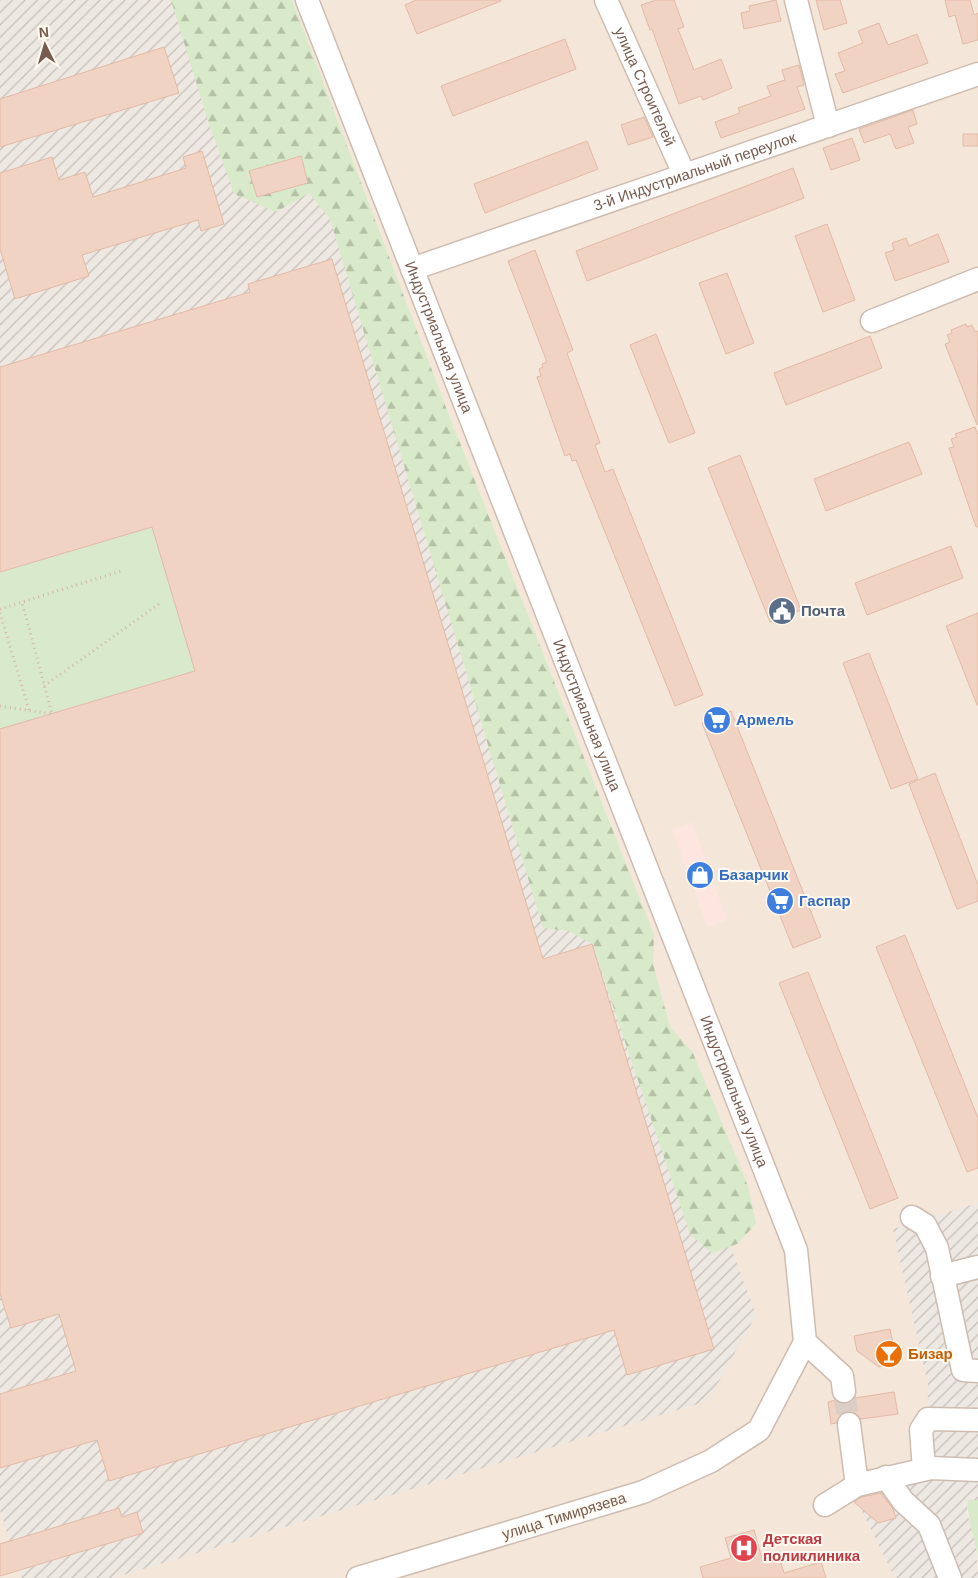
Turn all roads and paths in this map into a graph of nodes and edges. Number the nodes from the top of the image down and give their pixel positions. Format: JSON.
{"nodes":[{"id":1,"x":307,"y":0,"type":"edge"},
{"id":2,"x":606,"y":0,"type":"edge"},
{"id":3,"x":796,"y":0,"type":"edge"},
{"id":4,"x":978,"y":74,"type":"edge"},
{"id":5,"x":828,"y":126,"type":"junction"},
{"id":6,"x":684,"y":174,"type":"junction"},
{"id":7,"x":412,"y":269,"type":"junction"},
{"id":8,"x":978,"y":279,"type":"edge"},
{"id":9,"x":872,"y":321,"type":"dead end"},
{"id":10,"x":124,"y":570,"type":"dead end"},
{"id":11,"x":22,"y":602,"type":"junction"},
{"id":12,"x":159,"y":604,"type":"dead end"},
{"id":13,"x":0,"y":609,"type":"edge"},
{"id":14,"x":0,"y":613,"type":"edge"},
{"id":15,"x":44,"y":686,"type":"junction"},
{"id":16,"x":0,"y":706,"type":"edge"},
{"id":17,"x":29,"y":710,"type":"junction"},
{"id":18,"x":912,"y":1217,"type":"dead end"},
{"id":19,"x":978,"y":1267,"type":"edge"},
{"id":20,"x":942,"y":1276,"type":"junction"},
{"id":21,"x":805,"y":1342,"type":"junction"},
{"id":22,"x":978,"y":1371,"type":"edge"},
{"id":23,"x":844,"y":1391,"type":"tunnel mouth"},
{"id":24,"x":978,"y":1420,"type":"edge"},
{"id":25,"x":849,"y":1424,"type":"tunnel mouth"},
{"id":26,"x":924,"y":1469,"type":"junction"},
{"id":27,"x":978,"y":1470,"type":"edge"},
{"id":28,"x":886,"y":1477,"type":"junction"},
{"id":29,"x":857,"y":1485,"type":"junction"},
{"id":30,"x":825,"y":1505,"type":"dead end"},
{"id":31,"x":358,"y":1578,"type":"edge"},
{"id":32,"x":950,"y":1578,"type":"edge"}],
"edges":[{"from":1,"to":7,"type":"street","name":"Индустриальная улица"},
{"from":2,"to":6,"type":"street","name":"улица Строителей"},
{"from":3,"to":5,"type":"street"},
{"from":4,"to":5,"type":"street","name":"3-й Индустриальный переулок"},
{"from":5,"to":6,"type":"street","name":"3-й Индустриальный переулок"},
{"from":6,"to":7,"type":"street","name":"3-й Индустриальный переулок"},
{"from":7,"to":21,"type":"street","name":"Индустриальная улица"},
{"from":8,"to":9,"type":"street"},
{"from":10,"to":11,"type":"path"},
{"from":11,"to":13,"type":"path"},
{"from":11,"to":15,"type":"path"},
{"from":12,"to":15,"type":"path"},
{"from":14,"to":17,"type":"path"},
{"from":15,"to":17,"type":"path"},
{"from":16,"to":17,"type":"path"},
{"from":18,"to":20,"type":"street"},
{"from":19,"to":20,"type":"street"},
{"from":20,"to":22,"type":"street"},
{"from":21,"to":23,"type":"street"},
{"from":21,"to":31,"type":"street","name":"улица Тимирязева"},
{"from":24,"to":26,"type":"street"},
{"from":25,"to":29,"type":"street"},
{"from":26,"to":27,"type":"street"},
{"from":26,"to":28,"type":"street"},
{"from":28,"to":29,"type":"street"},
{"from":28,"to":32,"type":"street"},
{"from":29,"to":30,"type":"street"}]}
